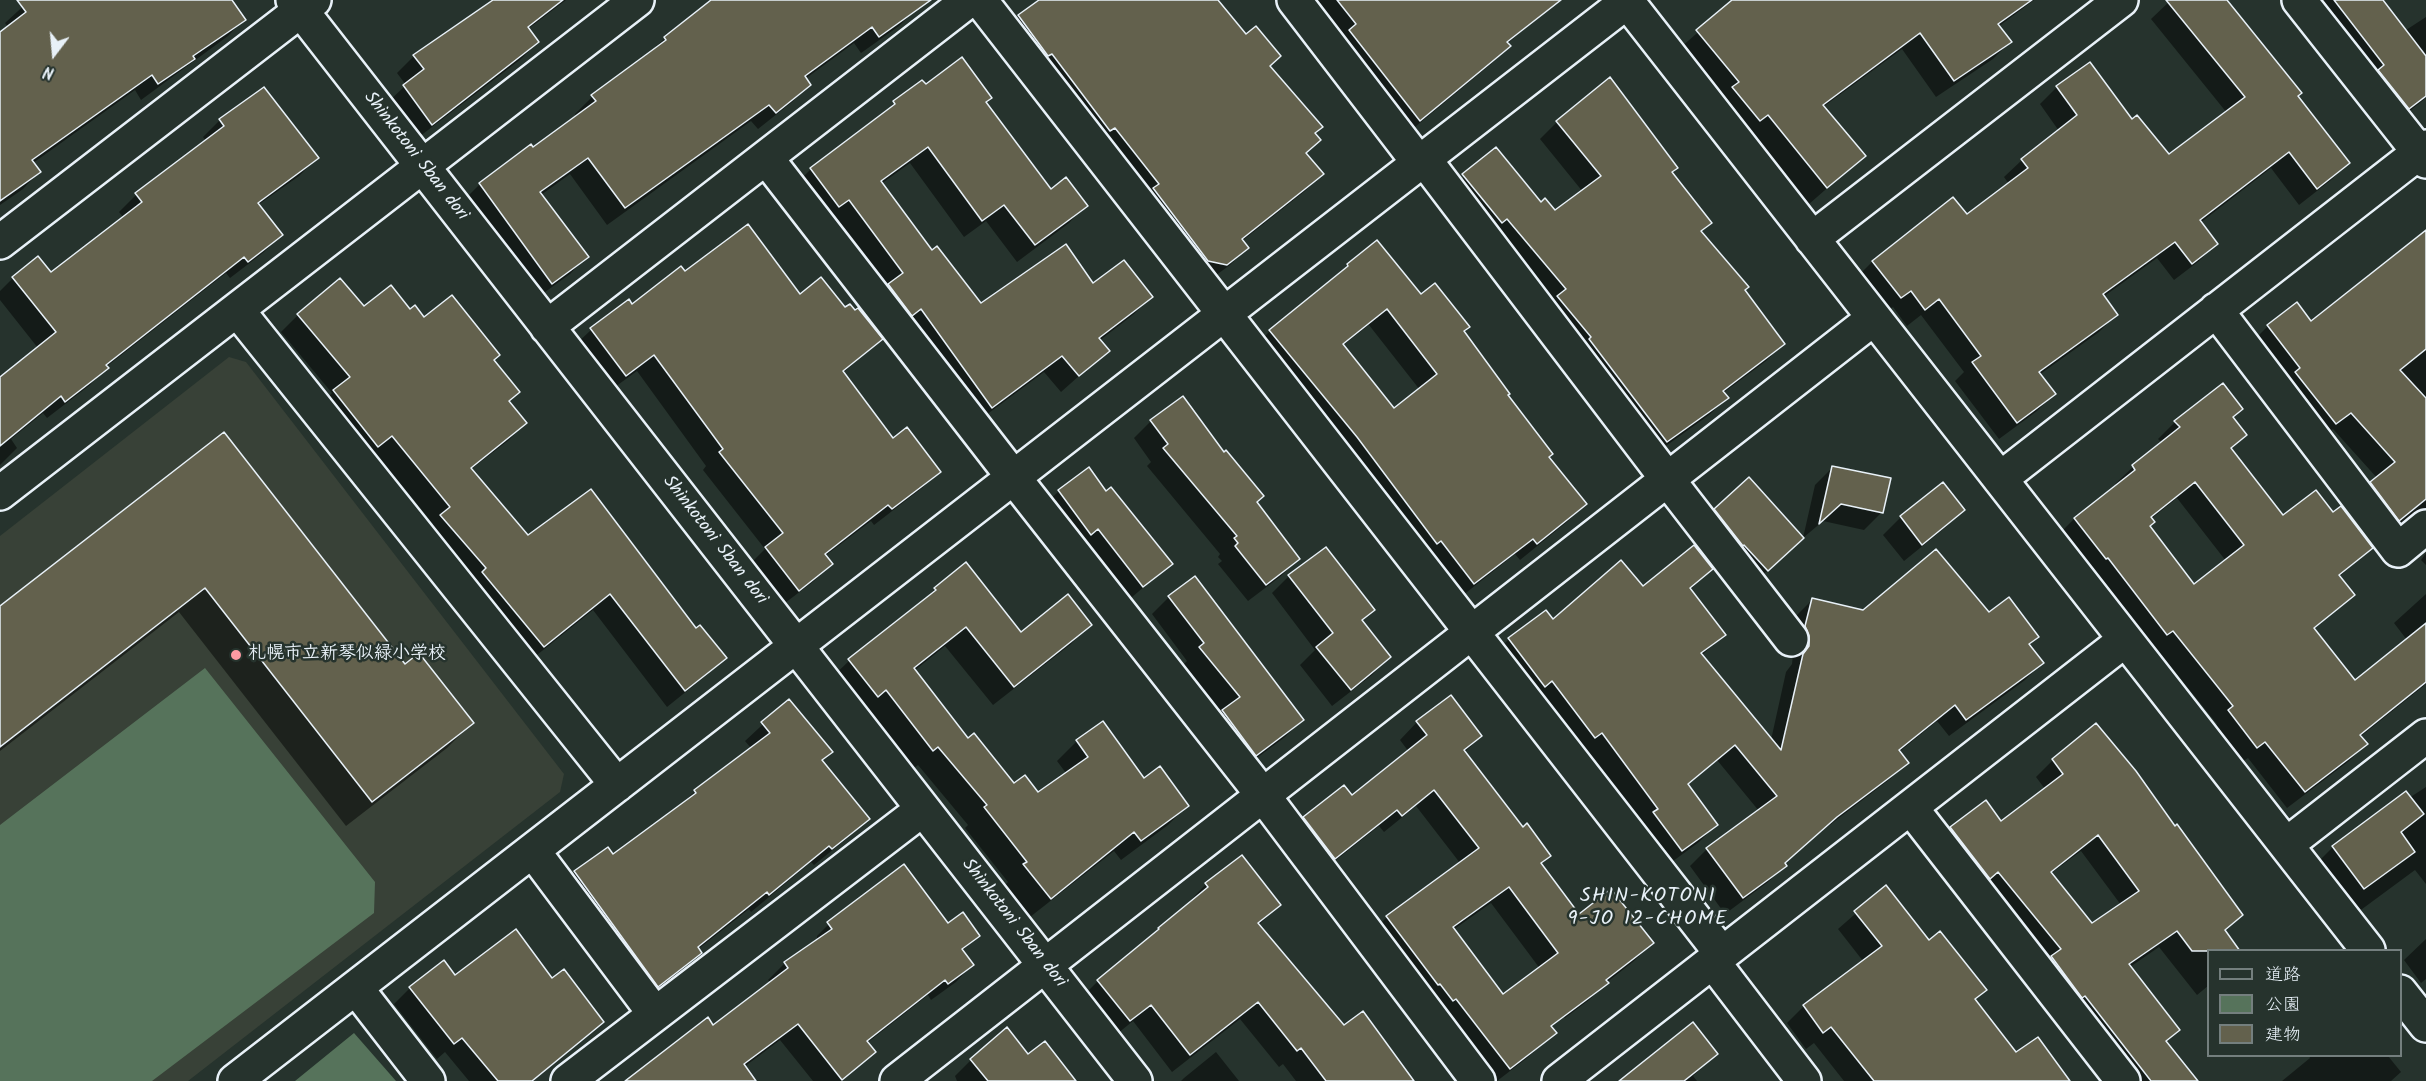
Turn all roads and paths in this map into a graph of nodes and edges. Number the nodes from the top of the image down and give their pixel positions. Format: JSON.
{"nodes":[{"id":1,"x":638,"y":0,"type":"edge"},
{"id":2,"x":969,"y":0,"type":"edge"},
{"id":3,"x":980,"y":0,"type":"edge"},
{"id":4,"x":1294,"y":0,"type":"edge"},
{"id":5,"x":2121,"y":0,"type":"edge"},
{"id":6,"x":2299,"y":0,"type":"edge"},
{"id":7,"x":1627,"y":1,"type":"edge"},
{"id":8,"x":303,"y":3,"type":"edge"},
{"id":9,"x":2424,"y":153,"type":"edge"},
{"id":10,"x":767,"y":159,"type":"junction"},
{"id":11,"x":1422,"y":161,"type":"junction"},
{"id":12,"x":422,"y":166,"type":"junction"},
{"id":13,"x":1812,"y":239,"type":"junction"},
{"id":14,"x":0,"y":242,"type":"edge"},
{"id":15,"x":238,"y":310,"type":"junction"},
{"id":16,"x":2216,"y":310,"type":"junction"},
{"id":17,"x":1224,"y":315,"type":"junction"},
{"id":18,"x":1874,"y":318,"type":"junction"},
{"id":19,"x":547,"y":327,"type":"junction"},
{"id":20,"x":1014,"y":478,"type":"junction"},
{"id":21,"x":2000,"y":479,"type":"junction"},
{"id":22,"x":1668,"y":480,"type":"junction"},
{"id":23,"x":0,"y":493,"type":"edge"},
{"id":24,"x":2426,"y":527,"type":"edge"},
{"id":25,"x":1472,"y":633,"type":"junction"},
{"id":26,"x":1791,"y":639,"type":"dead end"},
{"id":27,"x":2125,"y":640,"type":"junction"},
{"id":28,"x":797,"y":647,"type":"junction"},
{"id":29,"x":2426,"y":736,"type":"edge"},
{"id":30,"x":617,"y":785,"type":"junction"},
{"id":31,"x":1262,"y":794,"type":"junction"},
{"id":32,"x":1911,"y":808,"type":"junction"},
{"id":33,"x":923,"y":809,"type":"junction"},
{"id":34,"x":2286,"y":845,"type":"junction"},
{"id":35,"x":533,"y":851,"type":"junction"},
{"id":36,"x":2366,"y":949,"type":"edge"},
{"id":37,"x":1718,"y":958,"type":"junction"},
{"id":38,"x":1045,"y":966,"type":"junction"},
{"id":39,"x":356,"y":988,"type":"junction"},
{"id":40,"x":2402,"y":995,"type":"edge"},
{"id":41,"x":654,"y":1014,"type":"junction"},
{"id":42,"x":2426,"y":1025,"type":"edge"},
{"id":43,"x":235,"y":1081,"type":"edge"},
{"id":44,"x":428,"y":1081,"type":"edge"},
{"id":45,"x":568,"y":1081,"type":"edge"},
{"id":46,"x":897,"y":1081,"type":"edge"},
{"id":47,"x":1135,"y":1081,"type":"edge"},
{"id":48,"x":1478,"y":1081,"type":"edge"},
{"id":49,"x":1559,"y":1081,"type":"edge"},
{"id":50,"x":1804,"y":1081,"type":"edge"},
{"id":51,"x":2123,"y":1081,"type":"edge"}],
"edges":[{"from":1,"to":12,"type":"street"},
{"from":2,"to":10,"type":"street"},
{"from":3,"to":17,"type":"street"},
{"from":4,"to":11,"type":"street"},
{"from":5,"to":13,"type":"street"},
{"from":6,"to":9,"type":"street"},
{"from":7,"to":11,"type":"street"},
{"from":7,"to":13,"type":"street"},
{"from":8,"to":12,"type":"street","name":"Shinkotoni 5ban dori"},
{"from":8,"to":14,"type":"street"},
{"from":9,"to":16,"type":"street"},
{"from":10,"to":19,"type":"street"},
{"from":10,"to":20,"type":"street"},
{"from":11,"to":17,"type":"street"},
{"from":11,"to":22,"type":"street"},
{"from":12,"to":15,"type":"street"},
{"from":12,"to":19,"type":"street","name":"Shinkotoni 5ban dori"},
{"from":13,"to":18,"type":"street"},
{"from":15,"to":23,"type":"street"},
{"from":15,"to":30,"type":"street"},
{"from":16,"to":21,"type":"street"},
{"from":16,"to":24,"type":"street"},
{"from":17,"to":20,"type":"street"},
{"from":17,"to":25,"type":"street"},
{"from":18,"to":21,"type":"street"},
{"from":18,"to":22,"type":"street"},
{"from":19,"to":28,"type":"street","name":"Shinkotoni 5ban dori"},
{"from":20,"to":28,"type":"street"},
{"from":20,"to":31,"type":"street"},
{"from":21,"to":27,"type":"street"},
{"from":22,"to":25,"type":"street"},
{"from":22,"to":26,"type":"street"},
{"from":25,"to":31,"type":"street"},
{"from":25,"to":37,"type":"street"},
{"from":27,"to":32,"type":"street"},
{"from":27,"to":34,"type":"street"},
{"from":28,"to":30,"type":"street"},
{"from":28,"to":33,"type":"street","name":"Shinkotoni 5ban dori"},
{"from":29,"to":34,"type":"street"},
{"from":30,"to":35,"type":"street"},
{"from":31,"to":38,"type":"street"},
{"from":31,"to":48,"type":"street"},
{"from":32,"to":37,"type":"street"},
{"from":32,"to":51,"type":"street"},
{"from":33,"to":38,"type":"street","name":"Shinkotoni 5ban dori"},
{"from":33,"to":41,"type":"street"},
{"from":34,"to":36,"type":"street"},
{"from":35,"to":39,"type":"street"},
{"from":35,"to":41,"type":"street"},
{"from":37,"to":49,"type":"street"},
{"from":37,"to":50,"type":"street"},
{"from":38,"to":46,"type":"street"},
{"from":38,"to":47,"type":"street","name":"Shinkotoni 5ban dori"},
{"from":39,"to":43,"type":"street"},
{"from":39,"to":44,"type":"street"},
{"from":40,"to":42,"type":"street"},
{"from":41,"to":45,"type":"street"}]}
